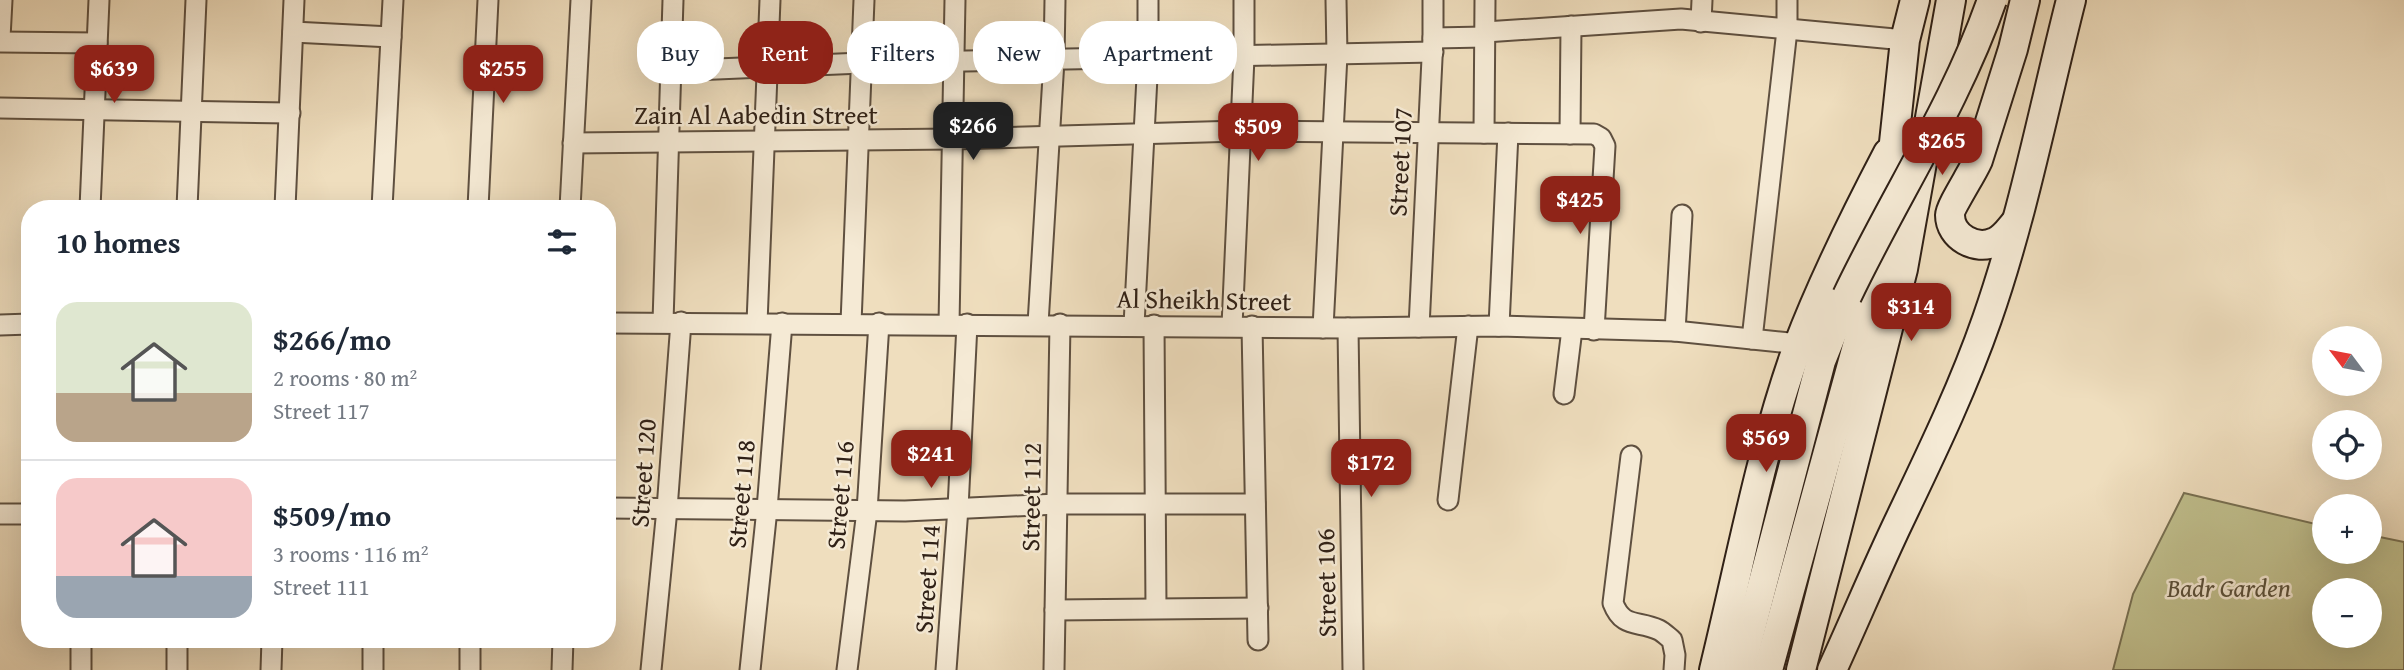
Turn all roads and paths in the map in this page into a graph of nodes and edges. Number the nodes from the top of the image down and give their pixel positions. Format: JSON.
{"nodes":[{"id":1,"x":2,"y":0,"type":"edge"},
{"id":2,"x":99,"y":0,"type":"edge"},
{"id":3,"x":196,"y":0,"type":"edge"},
{"id":4,"x":293,"y":0,"type":"edge"},
{"id":5,"x":393,"y":0,"type":"edge"},
{"id":6,"x":488,"y":0,"type":"edge"},
{"id":7,"x":581,"y":0,"type":"edge"},
{"id":8,"x":673,"y":0,"type":"edge"},
{"id":9,"x":770,"y":0,"type":"edge"},
{"id":10,"x":863,"y":0,"type":"edge"},
{"id":11,"x":955,"y":0,"type":"edge"},
{"id":12,"x":1055,"y":0,"type":"edge"},
{"id":13,"x":1148,"y":0,"type":"edge"},
{"id":14,"x":1244,"y":0,"type":"edge"},
{"id":15,"x":1336,"y":0,"type":"edge"},
{"id":16,"x":1433,"y":0,"type":"edge"},
{"id":17,"x":1485,"y":0,"type":"edge"},
{"id":18,"x":1702,"y":0,"type":"edge"},
{"id":19,"x":1787,"y":0,"type":"edge"},
{"id":20,"x":1915,"y":0,"type":"edge"},
{"id":21,"x":1951,"y":0,"type":"edge"},
{"id":22,"x":1992,"y":0,"type":"edge"},
{"id":23,"x":2025,"y":0,"type":"edge"},
{"id":24,"x":2071,"y":0,"type":"edge"},
{"id":25,"x":672,"y":21,"type":"edge"},
{"id":26,"x":769,"y":21,"type":"edge"},
{"id":27,"x":863,"y":21,"type":"edge"},
{"id":28,"x":955,"y":21,"type":"edge"},
{"id":29,"x":1055,"y":21,"type":"edge"},
{"id":30,"x":1148,"y":21,"type":"edge"},
{"id":31,"x":1701,"y":22,"type":"junction"},
{"id":32,"x":1572,"y":26,"type":"junction"},
{"id":33,"x":1787,"y":30,"type":"junction"},
{"id":34,"x":293,"y":32,"type":"junction"},
{"id":35,"x":1485,"y":34,"type":"junction"},
{"id":36,"x":391,"y":37,"type":"junction"},
{"id":37,"x":0,"y":40,"type":"edge"},
{"id":38,"x":1905,"y":40,"type":"junction"},
{"id":39,"x":1944,"y":40,"type":"junction"},
{"id":40,"x":97,"y":43,"type":"junction"},
{"id":41,"x":1433,"y":45,"type":"junction"},
{"id":42,"x":2013,"y":49,"type":"junction"},
{"id":43,"x":1337,"y":55,"type":"junction"},
{"id":44,"x":1237,"y":57,"type":"edge"},
{"id":45,"x":1244,"y":57,"type":"junction"},
{"id":46,"x":670,"y":84,"type":"edge"},
{"id":47,"x":767,"y":84,"type":"edge"},
{"id":48,"x":861,"y":84,"type":"edge"},
{"id":49,"x":954,"y":84,"type":"edge"},
{"id":50,"x":1052,"y":84,"type":"edge"},
{"id":51,"x":1146,"y":84,"type":"edge"},
{"id":52,"x":0,"y":108,"type":"edge"},
{"id":53,"x":94,"y":110,"type":"junction"},
{"id":54,"x":191,"y":112,"type":"junction"},
{"id":55,"x":290,"y":113,"type":"junction"},
{"id":56,"x":1240,"y":131,"type":"junction"},
{"id":57,"x":1333,"y":131,"type":"junction"},
{"id":58,"x":1143,"y":133,"type":"junction"},
{"id":59,"x":1427,"y":133,"type":"junction"},
{"id":60,"x":1484,"y":133,"type":"junction"},
{"id":61,"x":1508,"y":133,"type":"junction"},
{"id":62,"x":1570,"y":134,"type":"junction"},
{"id":63,"x":1049,"y":136,"type":"junction"},
{"id":64,"x":953,"y":139,"type":"junction"},
{"id":65,"x":858,"y":140,"type":"junction"},
{"id":66,"x":764,"y":141,"type":"junction"},
{"id":67,"x":1894,"y":141,"type":"junction"},
{"id":68,"x":668,"y":142,"type":"junction"},
{"id":69,"x":573,"y":143,"type":"junction"},
{"id":70,"x":90,"y":200,"type":"edge"},
{"id":71,"x":187,"y":200,"type":"edge"},
{"id":72,"x":285,"y":200,"type":"edge"},
{"id":73,"x":382,"y":200,"type":"edge"},
{"id":74,"x":478,"y":200,"type":"edge"},
{"id":75,"x":570,"y":200,"type":"edge"},
{"id":76,"x":1682,"y":215,"type":"dead end"},
{"id":77,"x":2015,"y":223,"type":"junction"},
{"id":78,"x":672,"y":322,"type":"junction"},
{"id":79,"x":616,"y":323,"type":"edge"},
{"id":80,"x":757,"y":323,"type":"junction"},
{"id":81,"x":782,"y":323,"type":"junction"},
{"id":82,"x":851,"y":323,"type":"junction"},
{"id":83,"x":879,"y":323,"type":"junction"},
{"id":84,"x":21,"y":324,"type":"edge"},
{"id":85,"x":958,"y":324,"type":"junction"},
{"id":86,"x":1038,"y":324,"type":"junction"},
{"id":87,"x":1060,"y":324,"type":"junction"},
{"id":88,"x":0,"y":325,"type":"edge"},
{"id":89,"x":1134,"y":325,"type":"junction"},
{"id":90,"x":1154,"y":325,"type":"junction"},
{"id":91,"x":1242,"y":326,"type":"junction"},
{"id":92,"x":1468,"y":326,"type":"junction"},
{"id":93,"x":1499,"y":326,"type":"junction"},
{"id":94,"x":1419,"y":327,"type":"junction"},
{"id":95,"x":1323,"y":328,"type":"junction"},
{"id":96,"x":1348,"y":328,"type":"junction"},
{"id":97,"x":1572,"y":329,"type":"junction"},
{"id":98,"x":1594,"y":330,"type":"junction"},
{"id":99,"x":1675,"y":331,"type":"junction"},
{"id":100,"x":1752,"y":338,"type":"junction"},
{"id":101,"x":1799,"y":344,"type":"junction"},
{"id":102,"x":1563,"y":394,"type":"dead end"},
{"id":103,"x":1631,"y":456,"type":"dead end"},
{"id":104,"x":1448,"y":500,"type":"dead end"},
{"id":105,"x":1057,"y":504,"type":"junction"},
{"id":106,"x":1255,"y":504,"type":"junction"},
{"id":107,"x":1155,"y":505,"type":"junction"},
{"id":108,"x":616,"y":508,"type":"edge"},
{"id":109,"x":958,"y":508,"type":"junction"},
{"id":110,"x":667,"y":509,"type":"junction"},
{"id":111,"x":767,"y":509,"type":"junction"},
{"id":112,"x":867,"y":511,"type":"junction"},
{"id":113,"x":0,"y":514,"type":"edge"},
{"id":114,"x":21,"y":514,"type":"edge"},
{"id":115,"x":1156,"y":608,"type":"junction"},
{"id":116,"x":1258,"y":608,"type":"junction"},
{"id":117,"x":1055,"y":610,"type":"junction"},
{"id":118,"x":1258,"y":640,"type":"dead end"},
{"id":119,"x":81,"y":648,"type":"edge"},
{"id":120,"x":177,"y":648,"type":"edge"},
{"id":121,"x":272,"y":648,"type":"edge"},
{"id":122,"x":373,"y":648,"type":"edge"},
{"id":123,"x":470,"y":648,"type":"edge"},
{"id":124,"x":563,"y":648,"type":"edge"},
{"id":125,"x":81,"y":670,"type":"edge"},
{"id":126,"x":177,"y":670,"type":"edge"},
{"id":127,"x":271,"y":670,"type":"edge"},
{"id":128,"x":373,"y":670,"type":"edge"},
{"id":129,"x":470,"y":670,"type":"edge"},
{"id":130,"x":562,"y":670,"type":"edge"},
{"id":131,"x":651,"y":670,"type":"edge"},
{"id":132,"x":750,"y":670,"type":"edge"},
{"id":133,"x":847,"y":670,"type":"edge"},
{"id":134,"x":946,"y":670,"type":"edge"},
{"id":135,"x":1054,"y":670,"type":"edge"},
{"id":136,"x":1353,"y":670,"type":"edge"},
{"id":137,"x":1674,"y":670,"type":"edge"},
{"id":138,"x":1714,"y":670,"type":"edge"},
{"id":139,"x":1740,"y":670,"type":"edge"},
{"id":140,"x":1768,"y":670,"type":"edge"},
{"id":141,"x":1801,"y":670,"type":"edge"},
{"id":142,"x":1832,"y":670,"type":"edge"}],
"edges":[{"from":1,"to":37,"type":"street"},
{"from":2,"to":40,"type":"street"},
{"from":3,"to":54,"type":"street"},
{"from":4,"to":34,"type":"street"},
{"from":5,"to":36,"type":"street"},
{"from":6,"to":74,"type":"street"},
{"from":7,"to":69,"type":"street"},
{"from":8,"to":25,"type":"street","name":"Street 120"},
{"from":9,"to":26,"type":"street"},
{"from":10,"to":27,"type":"street"},
{"from":11,"to":28,"type":"street","name":"Street 114"},
{"from":12,"to":29,"type":"street"},
{"from":13,"to":30,"type":"street"},
{"from":14,"to":45,"type":"street"},
{"from":15,"to":43,"type":"street"},
{"from":16,"to":41,"type":"street","name":"Street 107"},
{"from":17,"to":35,"type":"street"},
{"from":18,"to":31,"type":"street"},
{"from":19,"to":33,"type":"street"},
{"from":20,"to":38,"type":"main road"},
{"from":21,"to":39,"type":"main road"},
{"from":22,"to":139,"type":"main road","bridge":true},
{"from":23,"to":42,"type":"main road"},
{"from":24,"to":77,"type":"main road"},
{"from":31,"to":32,"type":"street"},
{"from":31,"to":33,"type":"street"},
{"from":32,"to":35,"type":"street"},
{"from":32,"to":62,"type":"street"},
{"from":33,"to":38,"type":"street"},
{"from":33,"to":100,"type":"street"},
{"from":34,"to":36,"type":"street"},
{"from":34,"to":55,"type":"street"},
{"from":35,"to":41,"type":"street"},
{"from":35,"to":60,"type":"street"},
{"from":36,"to":73,"type":"street"},
{"from":37,"to":40,"type":"street"},
{"from":38,"to":67,"type":"main road"},
{"from":39,"to":42,"type":"main road"},
{"from":39,"to":141,"type":"main road"},
{"from":40,"to":53,"type":"street"},
{"from":41,"to":43,"type":"street"},
{"from":41,"to":59,"type":"street","name":"Street 107"},
{"from":42,"to":77,"type":"main road"},
{"from":43,"to":45,"type":"street"},
{"from":43,"to":57,"type":"street"},
{"from":44,"to":45,"type":"street"},
{"from":45,"to":56,"type":"street"},
{"from":46,"to":68,"type":"street","name":"Street 120"},
{"from":47,"to":66,"type":"street"},
{"from":48,"to":65,"type":"street"},
{"from":49,"to":64,"type":"street","name":"Street 114"},
{"from":50,"to":63,"type":"street"},
{"from":51,"to":58,"type":"street"},
{"from":52,"to":53,"type":"street"},
{"from":53,"to":54,"type":"street"},
{"from":53,"to":70,"type":"street"},
{"from":54,"to":55,"type":"street"},
{"from":54,"to":71,"type":"street"},
{"from":55,"to":72,"type":"street"},
{"from":56,"to":57,"type":"street","name":"Zain Al Aabedin Street"},
{"from":56,"to":58,"type":"street","name":"Zain Al Aabedin Street"},
{"from":56,"to":91,"type":"street"},
{"from":57,"to":59,"type":"street","name":"Zain Al Aabedin Street"},
{"from":57,"to":95,"type":"street"},
{"from":58,"to":63,"type":"street","name":"Zain Al Aabedin Street"},
{"from":58,"to":89,"type":"street"},
{"from":59,"to":60,"type":"street","name":"Zain Al Aabedin Street"},
{"from":59,"to":94,"type":"street","name":"Street 107"},
{"from":60,"to":61,"type":"street","name":"Zain Al Aabedin Street"},
{"from":61,"to":62,"type":"street","name":"Zain Al Aabedin Street"},
{"from":61,"to":93,"type":"street"},
{"from":62,"to":98,"type":"street","name":"Zain Al Aabedin Street"},
{"from":63,"to":64,"type":"street","name":"Zain Al Aabedin Street"},
{"from":63,"to":86,"type":"street"},
{"from":64,"to":65,"type":"street","name":"Zain Al Aabedin Street"},
{"from":64,"to":85,"type":"street","name":"Street 114"},
{"from":65,"to":66,"type":"street","name":"Zain Al Aabedin Street"},
{"from":65,"to":82,"type":"street"},
{"from":66,"to":68,"type":"street","name":"Zain Al Aabedin Street"},
{"from":66,"to":80,"type":"street"},
{"from":67,"to":101,"type":"main road"},
{"from":67,"to":140,"type":"main road"},
{"from":68,"to":69,"type":"street","name":"Zain Al Aabedin Street"},
{"from":68,"to":78,"type":"street","name":"Street 120"},
{"from":69,"to":75,"type":"street"},
{"from":76,"to":99,"type":"street"},
{"from":77,"to":142,"type":"main road"},
{"from":78,"to":79,"type":"street","name":"Al Sheikh Street"},
{"from":78,"to":80,"type":"street","name":"Al Sheikh Street"},
{"from":78,"to":110,"type":"street","name":"Street 120"},
{"from":80,"to":81,"type":"street","name":"Al Sheikh Street"},
{"from":81,"to":82,"type":"street","name":"Al Sheikh Street"},
{"from":81,"to":111,"type":"street","name":"Street 118"},
{"from":82,"to":83,"type":"street","name":"Al Sheikh Street"},
{"from":83,"to":85,"type":"street","name":"Al Sheikh Street"},
{"from":83,"to":112,"type":"street","name":"Street 116"},
{"from":84,"to":88,"type":"street"},
{"from":85,"to":86,"type":"street","name":"Al Sheikh Street"},
{"from":85,"to":109,"type":"street","name":"Street 114"},
{"from":86,"to":87,"type":"street","name":"Al Sheikh Street"},
{"from":87,"to":89,"type":"street","name":"Al Sheikh Street"},
{"from":87,"to":105,"type":"street","name":"Street 112"},
{"from":89,"to":90,"type":"street","name":"Al Sheikh Street"},
{"from":90,"to":91,"type":"street","name":"Al Sheikh Street"},
{"from":90,"to":107,"type":"street"},
{"from":91,"to":95,"type":"street","name":"Al Sheikh Street"},
{"from":91,"to":106,"type":"street"},
{"from":92,"to":93,"type":"street","name":"Al Sheikh Street"},
{"from":92,"to":94,"type":"street","name":"Al Sheikh Street"},
{"from":92,"to":104,"type":"street"},
{"from":93,"to":97,"type":"street","name":"Al Sheikh Street"},
{"from":94,"to":96,"type":"street","name":"Al Sheikh Street"},
{"from":95,"to":96,"type":"street","name":"Al Sheikh Street"},
{"from":96,"to":136,"type":"street","name":"Street 106"},
{"from":97,"to":98,"type":"street","name":"Al Sheikh Street"},
{"from":97,"to":102,"type":"street"},
{"from":98,"to":99,"type":"street","name":"Al Sheikh Street"},
{"from":99,"to":100,"type":"street","name":"Al Sheikh Street"},
{"from":100,"to":101,"type":"street","name":"Al Sheikh Street"},
{"from":101,"to":138,"type":"main road"},
{"from":103,"to":137,"type":"street"},
{"from":105,"to":107,"type":"street"},
{"from":105,"to":109,"type":"street"},
{"from":105,"to":117,"type":"street","name":"Street 112"},
{"from":106,"to":107,"type":"street"},
{"from":106,"to":116,"type":"street"},
{"from":107,"to":115,"type":"street"},
{"from":108,"to":110,"type":"street"},
{"from":109,"to":112,"type":"street"},
{"from":109,"to":134,"type":"street","name":"Street 114"},
{"from":110,"to":111,"type":"street"},
{"from":110,"to":131,"type":"street","name":"Street 120"},
{"from":111,"to":112,"type":"street"},
{"from":111,"to":132,"type":"street","name":"Street 118"},
{"from":112,"to":133,"type":"street","name":"Street 116"},
{"from":113,"to":114,"type":"street"},
{"from":115,"to":116,"type":"street"},
{"from":115,"to":117,"type":"street"},
{"from":116,"to":118,"type":"street"},
{"from":117,"to":135,"type":"street","name":"Street 112"},
{"from":119,"to":125,"type":"street"},
{"from":120,"to":126,"type":"street"},
{"from":121,"to":127,"type":"street"},
{"from":122,"to":128,"type":"street"},
{"from":123,"to":129,"type":"street"},
{"from":124,"to":130,"type":"street"}]}
